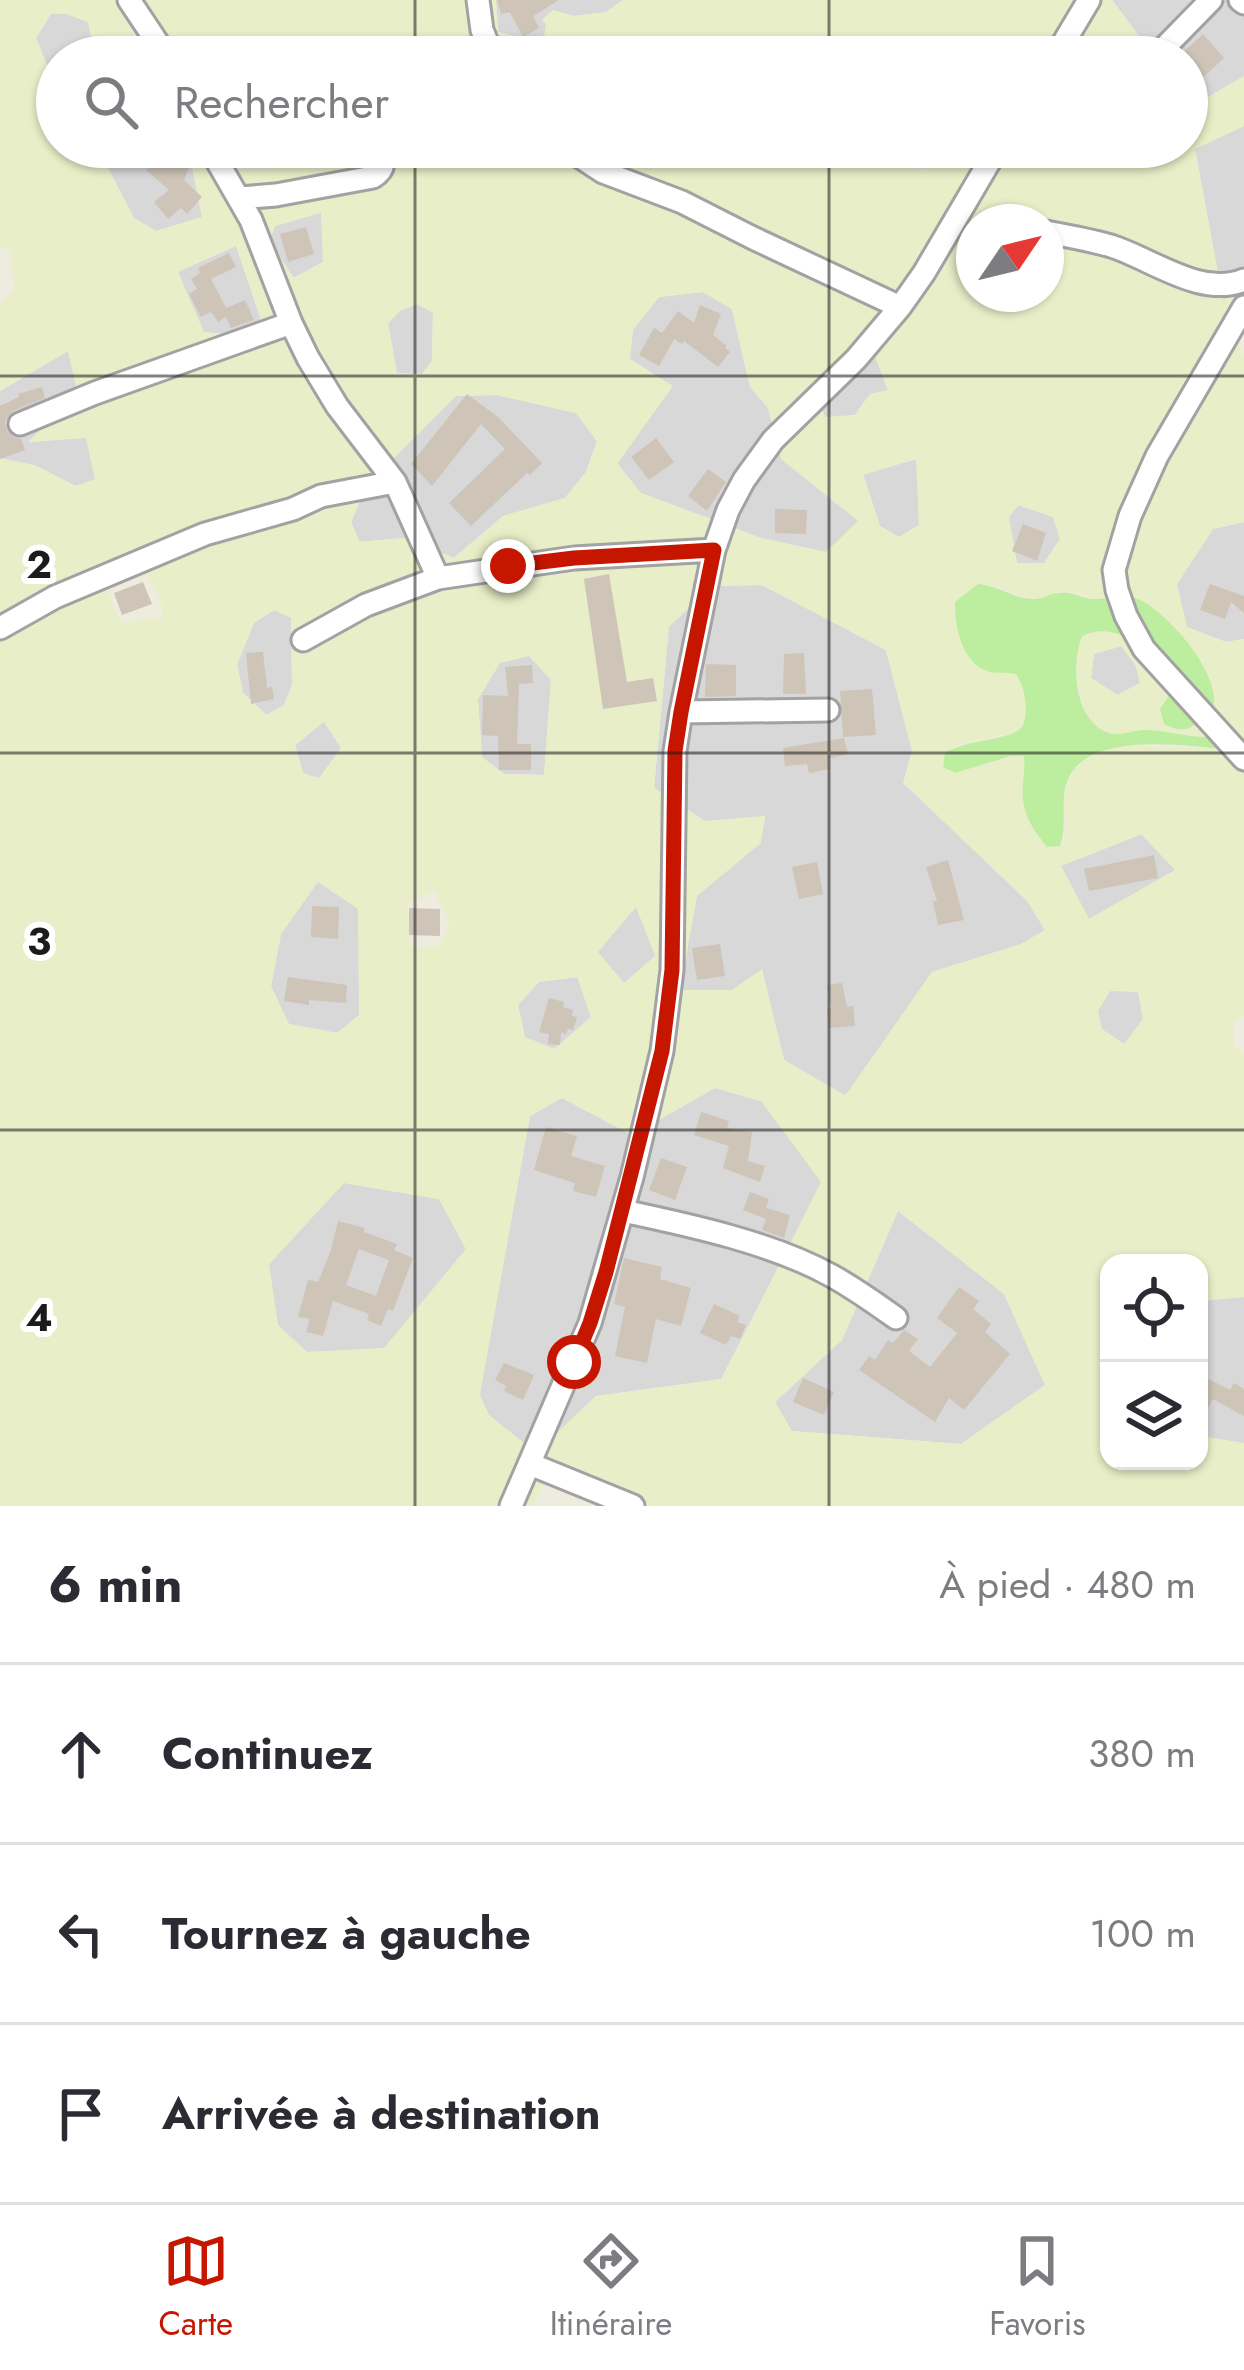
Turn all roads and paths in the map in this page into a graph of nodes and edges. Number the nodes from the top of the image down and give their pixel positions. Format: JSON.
{"nodes":[{"id":1,"x":129,"y":0,"type":"edge"},
{"id":2,"x":478,"y":0,"type":"edge"},
{"id":3,"x":1089,"y":0,"type":"edge"},
{"id":4,"x":1210,"y":0,"type":"edge"},
{"id":5,"x":153,"y":36,"type":"edge"},
{"id":6,"x":484,"y":36,"type":"edge"},
{"id":7,"x":1067,"y":36,"type":"edge"},
{"id":8,"x":1176,"y":36,"type":"edge"},
{"id":9,"x":222,"y":168,"type":"edge"},
{"id":10,"x":382,"y":168,"type":"edge"},
{"id":11,"x":598,"y":168,"type":"edge"},
{"id":12,"x":988,"y":168,"type":"edge"},
{"id":13,"x":240,"y":198,"type":"junction"},
{"id":14,"x":972,"y":204,"type":"edge"},
{"id":15,"x":956,"y":232,"type":"edge"},
{"id":16,"x":1064,"y":236,"type":"edge"},
{"id":17,"x":1244,"y":280,"type":"edge"},
{"id":18,"x":900,"y":307,"type":"junction"},
{"id":19,"x":1244,"y":308,"type":"edge"},
{"id":20,"x":291,"y":323,"type":"junction"},
{"id":21,"x":20,"y":424,"type":"dead end"},
{"id":22,"x":395,"y":482,"type":"junction"},
{"id":23,"x":714,"y":550,"type":"junction"},
{"id":24,"x":438,"y":578,"type":"junction"},
{"id":25,"x":0,"y":628,"type":"edge"},
{"id":26,"x":303,"y":640,"type":"dead end"},
{"id":27,"x":829,"y":710,"type":"dead end"},
{"id":28,"x":681,"y":712,"type":"junction"},
{"id":29,"x":1244,"y":760,"type":"edge"},
{"id":30,"x":623,"y":1210,"type":"junction"},
{"id":31,"x":896,"y":1318,"type":"dead end"},
{"id":32,"x":530,"y":1464,"type":"junction"},
{"id":33,"x":511,"y":1506,"type":"edge"},
{"id":34,"x":633,"y":1506,"type":"edge"}],
"edges":[{"from":1,"to":5,"type":"street"},
{"from":2,"to":6,"type":"street"},
{"from":3,"to":7,"type":"street"},
{"from":4,"to":8,"type":"street"},
{"from":9,"to":13,"type":"street"},
{"from":10,"to":13,"type":"street"},
{"from":11,"to":18,"type":"street"},
{"from":12,"to":14,"type":"street"},
{"from":13,"to":20,"type":"street"},
{"from":15,"to":18,"type":"street"},
{"from":16,"to":17,"type":"street"},
{"from":18,"to":23,"type":"street"},
{"from":19,"to":29,"type":"street"},
{"from":20,"to":21,"type":"street"},
{"from":20,"to":22,"type":"street"},
{"from":22,"to":24,"type":"street"},
{"from":22,"to":25,"type":"street"},
{"from":23,"to":24,"type":"street"},
{"from":23,"to":28,"type":"street"},
{"from":24,"to":26,"type":"street"},
{"from":27,"to":28,"type":"street"},
{"from":28,"to":30,"type":"street"},
{"from":30,"to":31,"type":"street"},
{"from":30,"to":32,"type":"street"},
{"from":32,"to":33,"type":"street"},
{"from":32,"to":34,"type":"street"}]}
